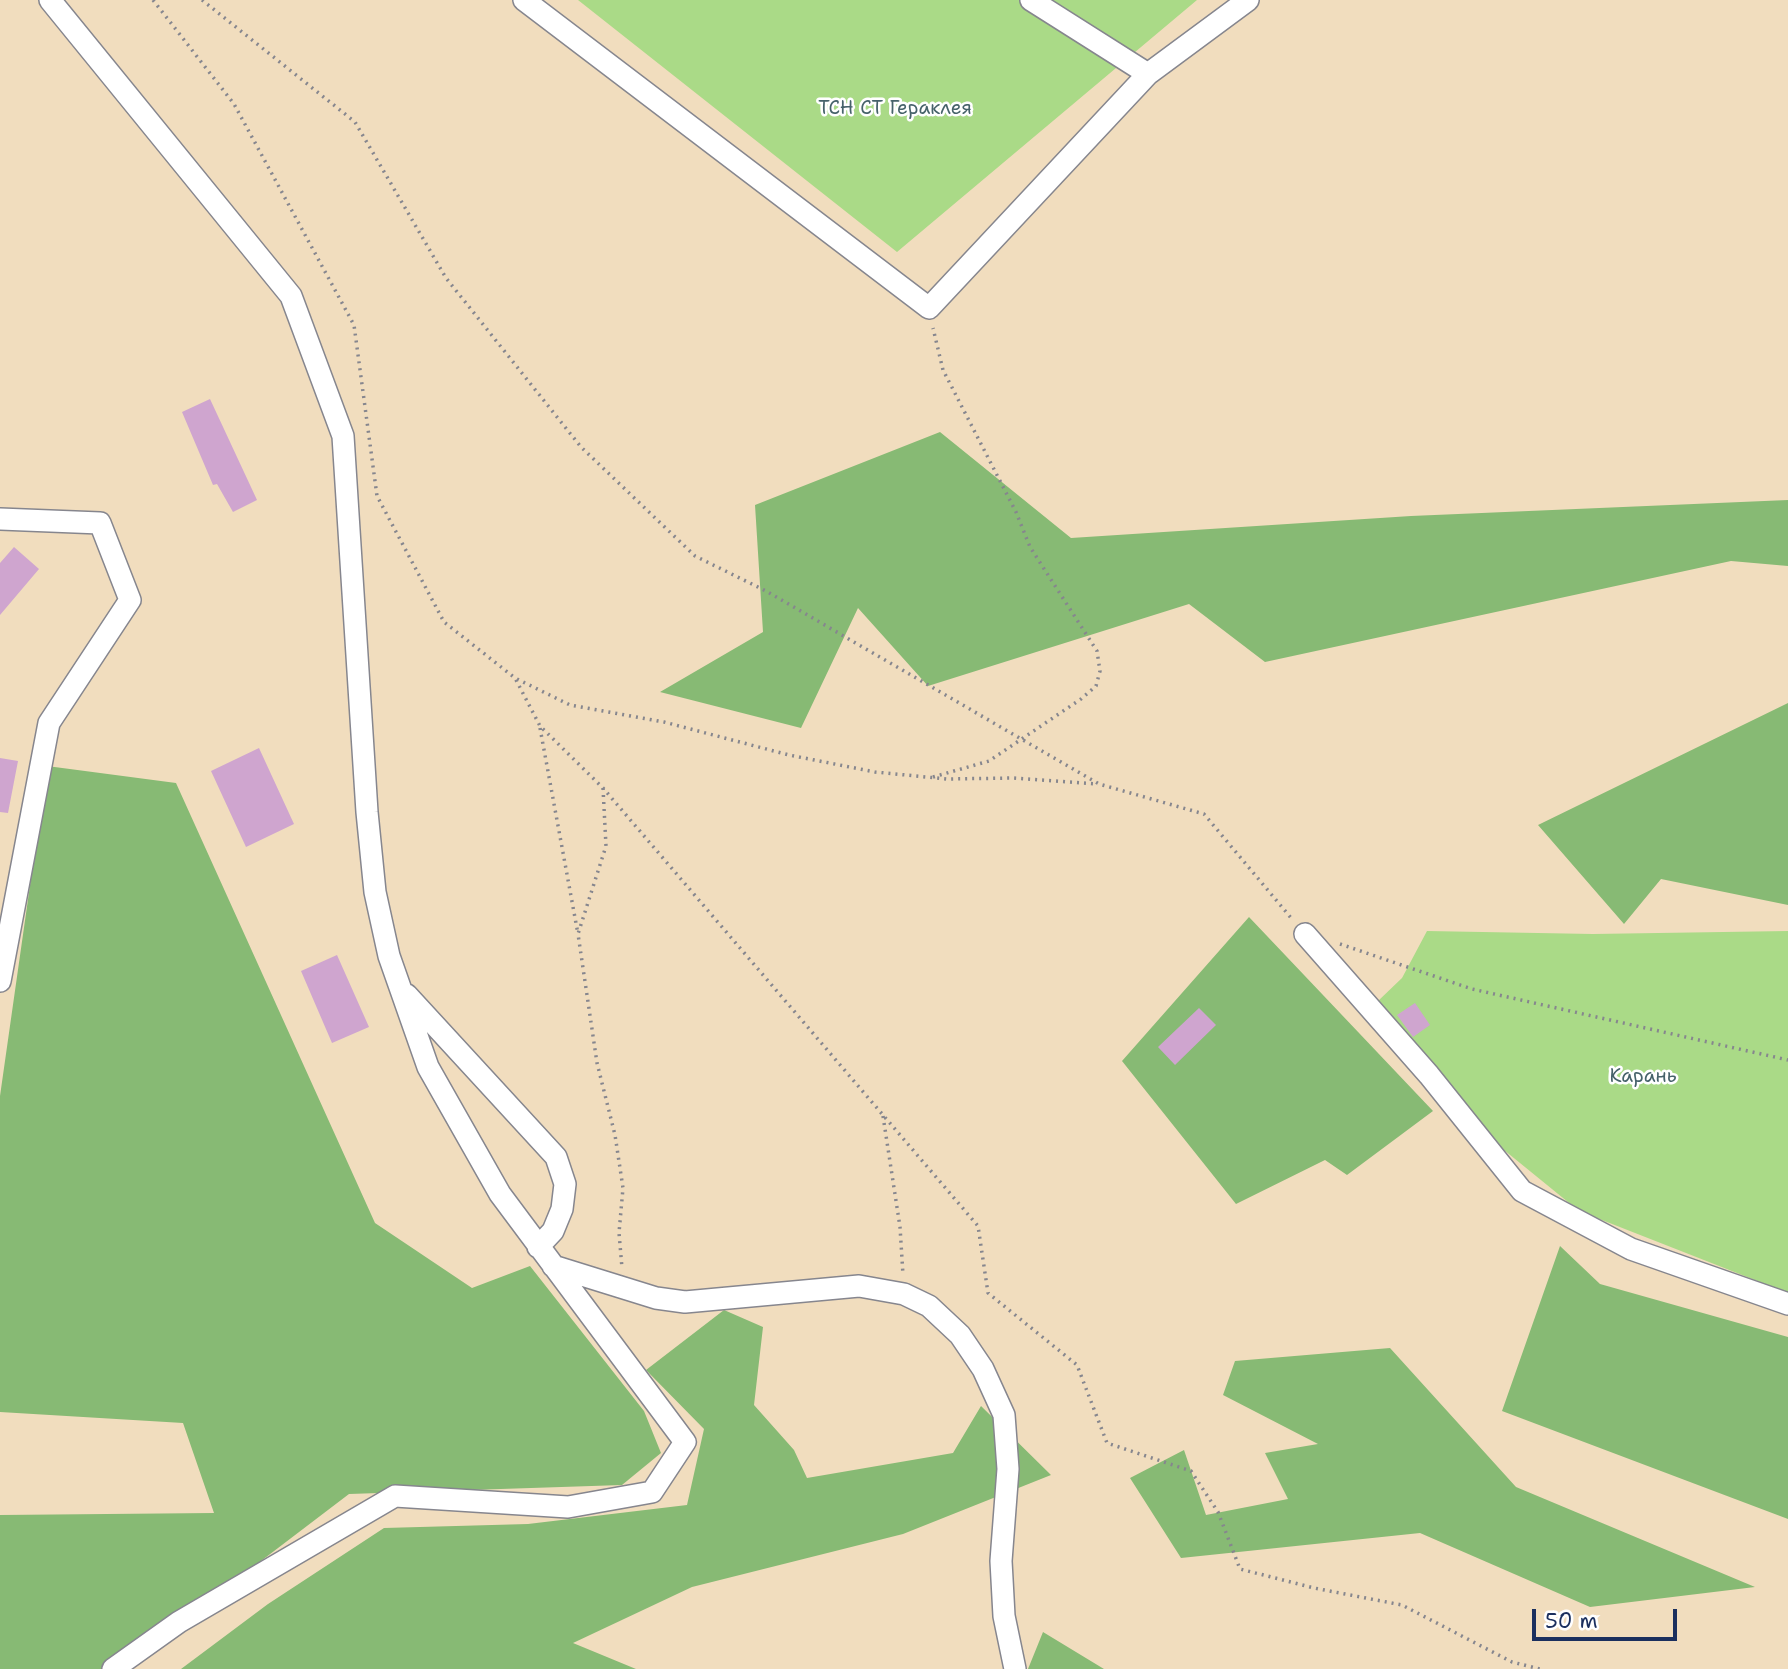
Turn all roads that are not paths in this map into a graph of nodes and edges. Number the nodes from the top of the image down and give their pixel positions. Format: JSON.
{"nodes":[{"id":1,"x":50,"y":0,"type":"edge"},
{"id":2,"x":1031,"y":0,"type":"edge"},
{"id":3,"x":1248,"y":0,"type":"edge"},
{"id":4,"x":525,"y":1,"type":"edge"},
{"id":5,"x":1148,"y":74,"type":"junction"},
{"id":6,"x":0,"y":519,"type":"edge"},
{"id":7,"x":1305,"y":934,"type":"road end"},
{"id":8,"x":0,"y":981,"type":"edge"},
{"id":9,"x":400,"y":988,"type":"junction"},
{"id":10,"x":538,"y":1247,"type":"junction"},
{"id":11,"x":553,"y":1266,"type":"junction"},
{"id":12,"x":1788,"y":1304,"type":"edge"},
{"id":13,"x":113,"y":1669,"type":"edge"},
{"id":14,"x":1015,"y":1669,"type":"edge"}],
"edges":[{"from":1,"to":9,"type":"street"},
{"from":2,"to":5,"type":"street"},
{"from":3,"to":5,"type":"street"},
{"from":4,"to":5,"type":"street"},
{"from":6,"to":8,"type":"street"},
{"from":7,"to":12,"type":"street"},
{"from":9,"to":10,"type":"street"},
{"from":9,"to":10,"type":"street"},
{"from":10,"to":11,"type":"street"},
{"from":11,"to":13,"type":"street"},
{"from":11,"to":14,"type":"street"}]}
